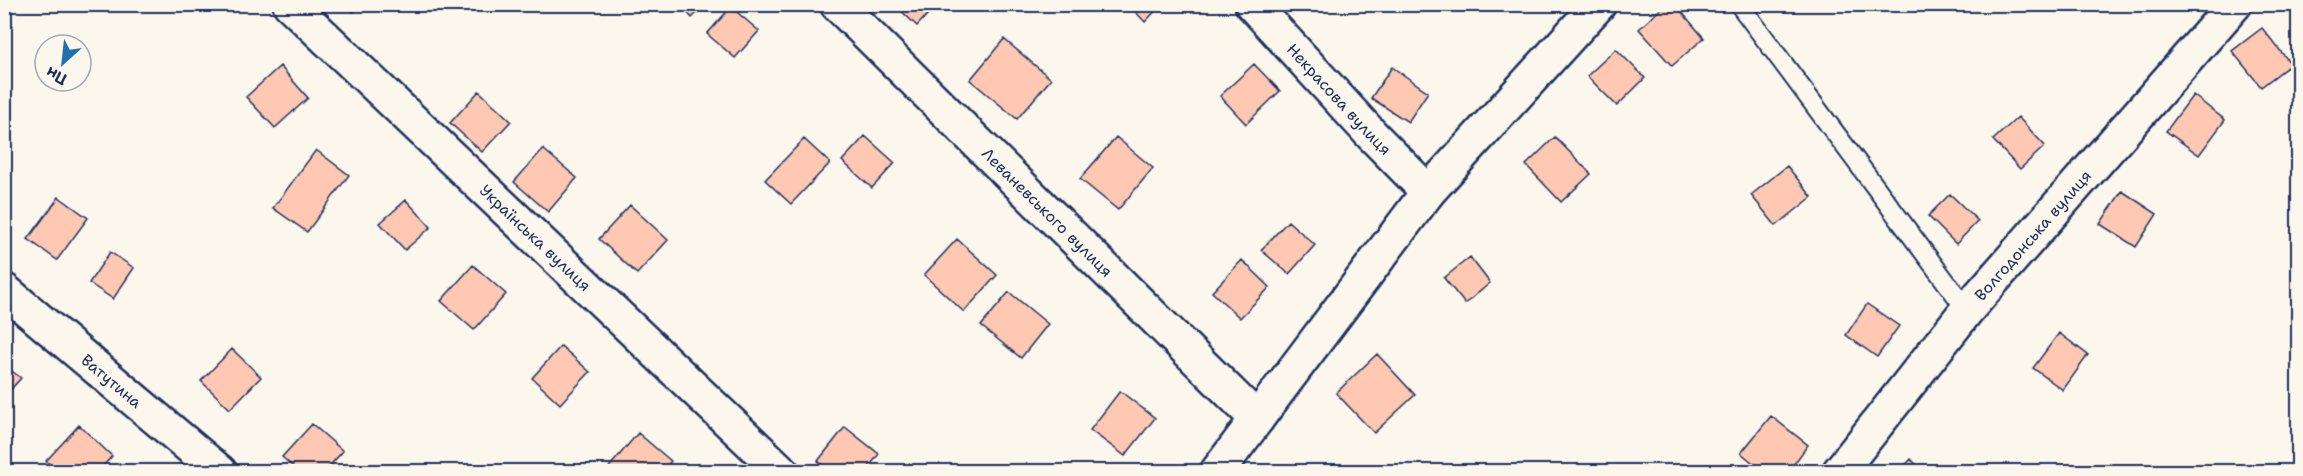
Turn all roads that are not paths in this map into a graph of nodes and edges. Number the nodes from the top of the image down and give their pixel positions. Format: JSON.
{"nodes":[{"id":1,"x":290,"y":4,"type":"edge"},
{"id":2,"x":837,"y":4,"type":"edge"},
{"id":3,"x":1252,"y":4,"type":"edge"},
{"id":4,"x":1599,"y":4,"type":"edge"},
{"id":5,"x":1739,"y":4,"type":"edge"},
{"id":6,"x":2235,"y":4,"type":"edge"},
{"id":7,"x":1428,"y":192,"type":"junction"},
{"id":8,"x":4,"y":290,"type":"edge"},
{"id":9,"x":1967,"y":310,"type":"junction"},
{"id":10,"x":1257,"y":419,"type":"junction"},
{"id":11,"x":220,"y":471,"type":"edge"},
{"id":12,"x":782,"y":471,"type":"edge"},
{"id":13,"x":1217,"y":471,"type":"edge"},
{"id":14,"x":1839,"y":471,"type":"edge"}],
"edges":[{"from":1,"to":12,"type":"street","name":"Українська вулиця"},
{"from":2,"to":10,"type":"street","name":"Леваневського вулиця"},
{"from":3,"to":7,"type":"street","name":"Некрасова вулиця"},
{"from":4,"to":7,"type":"street"},
{"from":5,"to":9,"type":"lane"},
{"from":6,"to":9,"type":"street","name":"Волгодонська вулиця"},
{"from":7,"to":10,"type":"street"},
{"from":8,"to":11,"type":"street","name":"Ватутина"},
{"from":9,"to":14,"type":"street","name":"Волгодонська вулиця"},
{"from":10,"to":13,"type":"street"}]}
